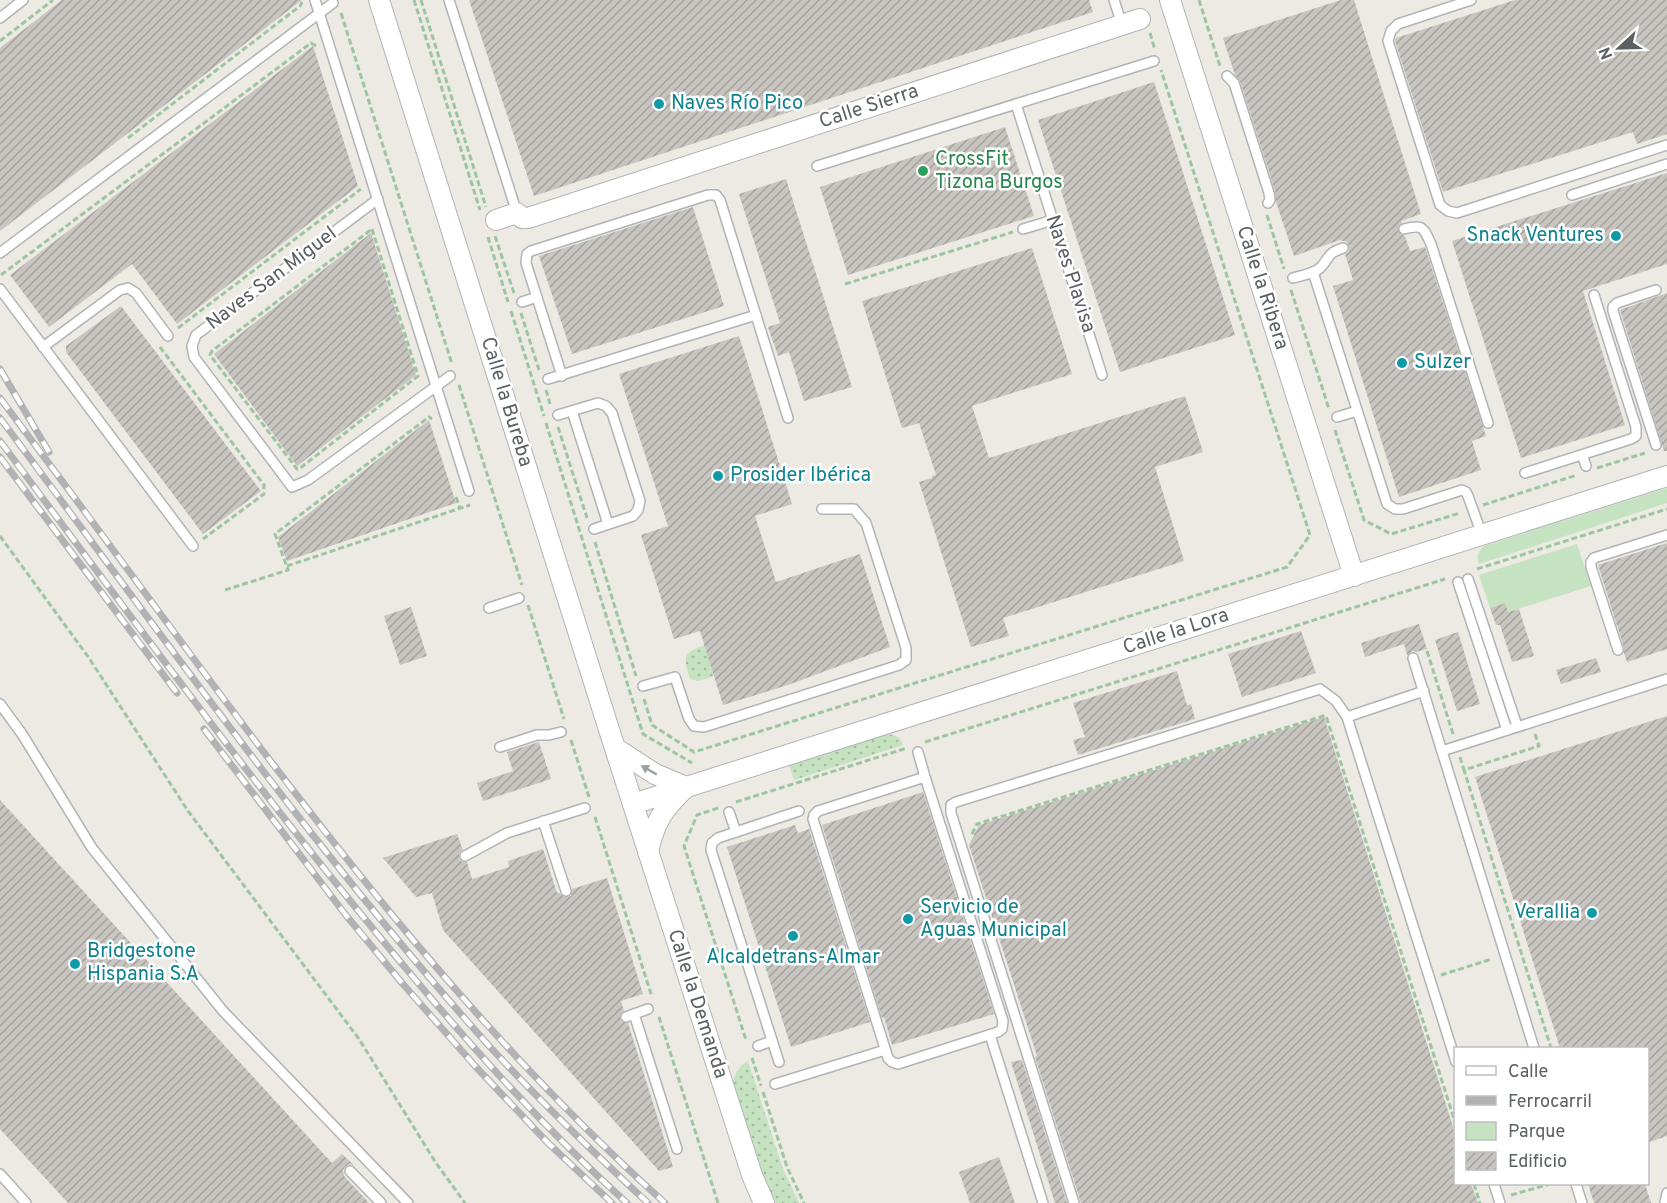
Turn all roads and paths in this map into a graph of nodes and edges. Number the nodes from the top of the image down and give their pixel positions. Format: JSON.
{"nodes":[{"id":1,"x":23,"y":0,"type":"edge"},
{"id":2,"x":53,"y":0,"type":"edge"},
{"id":3,"x":301,"y":0,"type":"edge"},
{"id":4,"x":315,"y":0,"type":"edge"},
{"id":5,"x":379,"y":0,"type":"edge"},
{"id":6,"x":414,"y":0,"type":"edge"},
{"id":7,"x":421,"y":0,"type":"edge"},
{"id":8,"x":449,"y":0,"type":"edge"},
{"id":9,"x":1114,"y":0,"type":"edge"},
{"id":10,"x":1170,"y":0,"type":"edge"},
{"id":11,"x":1471,"y":0,"type":"edge"},
{"id":12,"x":333,"y":3,"type":"dead end"},
{"id":13,"x":341,"y":12,"type":"dead end"},
{"id":14,"x":319,"y":13,"type":"junction"},
{"id":15,"x":0,"y":18,"type":"edge"},
{"id":16,"x":1137,"y":24,"type":"junction"},
{"id":17,"x":0,"y":41,"type":"edge"},
{"id":18,"x":319,"y":55,"type":"dead end"},
{"id":19,"x":1154,"y":61,"type":"dead end"},
{"id":20,"x":1227,"y":76,"type":"dead end"},
{"id":21,"x":1016,"y":104,"type":"junction"},
{"id":22,"x":122,"y":143,"type":"dead end"},
{"id":23,"x":1667,"y":145,"type":"edge"},
{"id":24,"x":1667,"y":164,"type":"edge"},
{"id":25,"x":817,"y":166,"type":"dead end"},
{"id":26,"x":361,"y":185,"type":"dead end"},
{"id":27,"x":1572,"y":195,"type":"dead end"},
{"id":28,"x":378,"y":199,"type":"junction"},
{"id":29,"x":1268,"y":203,"type":"dead end"},
{"id":30,"x":517,"y":213,"type":"junction"},
{"id":31,"x":1053,"y":220,"type":"junction"},
{"id":32,"x":489,"y":222,"type":"junction"},
{"id":33,"x":1023,"y":229,"type":"joint"},
{"id":34,"x":1404,"y":230,"type":"dead end"},
{"id":35,"x":1343,"y":248,"type":"dead end"},
{"id":36,"x":0,"y":253,"type":"edge"},
{"id":37,"x":1312,"y":272,"type":"junction"},
{"id":38,"x":0,"y":276,"type":"edge"},
{"id":39,"x":1293,"y":278,"type":"dead end"},
{"id":40,"x":845,"y":284,"type":"dead end"},
{"id":41,"x":0,"y":289,"type":"edge"},
{"id":42,"x":1656,"y":290,"type":"dead end"},
{"id":43,"x":514,"y":293,"type":"dead end"},
{"id":44,"x":1594,"y":295,"type":"dead end"},
{"id":45,"x":537,"y":297,"type":"junction"},
{"id":46,"x":520,"y":302,"type":"joint"},
{"id":47,"x":756,"y":315,"type":"junction"},
{"id":48,"x":168,"y":336,"type":"junction"},
{"id":49,"x":43,"y":347,"type":"junction"},
{"id":50,"x":539,"y":370,"type":"dead end"},
{"id":51,"x":452,"y":374,"type":"joint"},
{"id":52,"x":1102,"y":375,"type":"dead end"},
{"id":53,"x":562,"y":376,"type":"junction"},
{"id":54,"x":548,"y":379,"type":"dead end"},
{"id":55,"x":458,"y":384,"type":"dead end"},
{"id":56,"x":436,"y":386,"type":"junction"},
{"id":57,"x":545,"y":389,"type":"dead end"},
{"id":58,"x":555,"y":411,"type":"joint"},
{"id":59,"x":572,"y":411,"type":"junction"},
{"id":60,"x":1357,"y":411,"type":"junction"},
{"id":61,"x":1337,"y":417,"type":"dead end"},
{"id":62,"x":788,"y":418,"type":"dead end"},
{"id":63,"x":432,"y":420,"type":"dead end"},
{"id":64,"x":1488,"y":423,"type":"dead end"},
{"id":65,"x":558,"y":427,"type":"dead end"},
{"id":66,"x":1653,"y":448,"type":"joint"},
{"id":67,"x":1582,"y":455,"type":"junction"},
{"id":68,"x":299,"y":469,"type":"joint"},
{"id":69,"x":1587,"y":469,"type":"joint"},
{"id":70,"x":1525,"y":473,"type":"dead end"},
{"id":71,"x":1577,"y":475,"type":"dead end"},
{"id":72,"x":1667,"y":476,"type":"edge"},
{"id":73,"x":469,"y":491,"type":"dead end"},
{"id":74,"x":457,"y":497,"type":"dead end"},
{"id":75,"x":474,"y":504,"type":"dead end"},
{"id":76,"x":460,"y":508,"type":"junction"},
{"id":77,"x":1473,"y":508,"type":"junction"},
{"id":78,"x":822,"y":509,"type":"dead end"},
{"id":79,"x":1667,"y":509,"type":"edge"},
{"id":80,"x":587,"y":519,"type":"dead end"},
{"id":81,"x":608,"y":524,"type":"junction"},
{"id":82,"x":594,"y":529,"type":"dead end"},
{"id":83,"x":1391,"y":534,"type":"dead end"},
{"id":84,"x":1482,"y":535,"type":"junction"},
{"id":85,"x":1667,"y":535,"type":"edge"},
{"id":86,"x":0,"y":536,"type":"edge"},
{"id":87,"x":594,"y":541,"type":"dead end"},
{"id":88,"x":193,"y":546,"type":"joint"},
{"id":89,"x":286,"y":566,"type":"junction"},
{"id":90,"x":1477,"y":569,"type":"dead end"},
{"id":91,"x":1354,"y":576,"type":"junction"},
{"id":92,"x":1444,"y":579,"type":"dead end"},
{"id":93,"x":1468,"y":579,"type":"dead end"},
{"id":94,"x":1458,"y":582,"type":"dead end"},
{"id":95,"x":522,"y":585,"type":"dead end"},
{"id":96,"x":225,"y":590,"type":"dead end"},
{"id":97,"x":522,"y":597,"type":"joint"},
{"id":98,"x":489,"y":608,"type":"dead end"},
{"id":99,"x":1618,"y":650,"type":"dead end"},
{"id":100,"x":1427,"y":651,"type":"dead end"},
{"id":101,"x":1413,"y":658,"type":"dead end"},
{"id":102,"x":636,"y":676,"type":"dead end"},
{"id":103,"x":1667,"y":679,"type":"edge"},
{"id":104,"x":643,"y":686,"type":"dead end"},
{"id":105,"x":1424,"y":692,"type":"junction"},
{"id":106,"x":643,"y":697,"type":"dead end"},
{"id":107,"x":0,"y":704,"type":"edge"},
{"id":108,"x":1347,"y":717,"type":"junction"},
{"id":109,"x":1531,"y":722,"type":"junction"},
{"id":110,"x":1512,"y":728,"type":"junction"},
{"id":111,"x":564,"y":730,"type":"joint"},
{"id":112,"x":571,"y":740,"type":"dead end"},
{"id":113,"x":1457,"y":746,"type":"junction"},
{"id":114,"x":500,"y":747,"type":"dead end"},
{"id":115,"x":615,"y":748,"type":"junction"},
{"id":116,"x":1442,"y":751,"type":"junction"},
{"id":117,"x":918,"y":752,"type":"dead end"},
{"id":118,"x":692,"y":763,"type":"dead end"},
{"id":119,"x":1464,"y":770,"type":"junction"},
{"id":120,"x":925,"y":777,"type":"junction"},
{"id":121,"x":686,"y":787,"type":"junction"},
{"id":122,"x":633,"y":804,"type":"junction"},
{"id":123,"x":588,"y":807,"type":"joint"},
{"id":124,"x":799,"y":811,"type":"dead end"},
{"id":125,"x":729,"y":812,"type":"dead end"},
{"id":126,"x":595,"y":817,"type":"dead end"},
{"id":127,"x":543,"y":821,"type":"junction"},
{"id":128,"x":736,"y":832,"type":"junction"},
{"id":129,"x":970,"y":838,"type":"dead end"},
{"id":130,"x":648,"y":852,"type":"junction"},
{"id":131,"x":465,"y":856,"type":"dead end"},
{"id":132,"x":566,"y":891,"type":"dead end"},
{"id":133,"x":1521,"y":950,"type":"junction"},
{"id":134,"x":1504,"y":955,"type":"junction"},
{"id":135,"x":1429,"y":979,"type":"junction"},
{"id":136,"x":1411,"y":985,"type":"junction"},
{"id":137,"x":652,"y":1008,"type":"joint"},
{"id":138,"x":659,"y":1017,"type":"dead end"},
{"id":139,"x":990,"y":1035,"type":"junction"},
{"id":140,"x":772,"y":1041,"type":"junction"},
{"id":141,"x":758,"y":1046,"type":"dead end"},
{"id":142,"x":1534,"y":1047,"type":"edge"},
{"id":143,"x":1551,"y":1047,"type":"edge"},
{"id":144,"x":885,"y":1050,"type":"junction"},
{"id":145,"x":1454,"y":1059,"type":"edge"},
{"id":146,"x":779,"y":1062,"type":"dead end"},
{"id":147,"x":775,"y":1084,"type":"dead end"},
{"id":148,"x":1454,"y":1122,"type":"edge"},
{"id":149,"x":677,"y":1149,"type":"dead end"},
{"id":150,"x":350,"y":1171,"type":"dead end"},
{"id":151,"x":0,"y":1174,"type":"edge"},
{"id":152,"x":1474,"y":1185,"type":"edge"},
{"id":153,"x":1494,"y":1185,"type":"edge"},
{"id":154,"x":1547,"y":1185,"type":"edge"},
{"id":155,"x":1576,"y":1185,"type":"edge"},
{"id":156,"x":1667,"y":1193,"type":"edge"},
{"id":157,"x":1499,"y":1201,"type":"edge"},
{"id":158,"x":26,"y":1203,"type":"edge"},
{"id":159,"x":381,"y":1203,"type":"edge"},
{"id":160,"x":408,"y":1203,"type":"edge"},
{"id":161,"x":465,"y":1203,"type":"edge"},
{"id":162,"x":718,"y":1203,"type":"edge"},
{"id":163,"x":764,"y":1203,"type":"edge"},
{"id":164,"x":804,"y":1203,"type":"edge"},
{"id":165,"x":1043,"y":1203,"type":"edge"},
{"id":166,"x":1074,"y":1203,"type":"edge"},
{"id":167,"x":1480,"y":1203,"type":"edge"},
{"id":168,"x":1582,"y":1203,"type":"edge"},
{"id":169,"x":1665,"y":1203,"type":"edge"}],
"edges":[{"from":1,"to":15,"type":"lane"},
{"from":2,"to":17,"type":"path"},
{"from":3,"to":22,"type":"path"},
{"from":4,"to":14,"type":"lane"},
{"from":5,"to":115,"type":"street","name":"Calle la Bureba"},
{"from":6,"to":32,"type":"path"},
{"from":7,"to":32,"type":"path"},
{"from":8,"to":30,"type":"lane"},
{"from":9,"to":16,"type":"lane"},
{"from":10,"to":91,"type":"street","name":"Calle la Ribera"},
{"from":11,"to":23,"type":"lane"},
{"from":12,"to":14,"type":"lane"},
{"from":13,"to":51,"type":"path"},
{"from":14,"to":28,"type":"lane"},
{"from":14,"to":36,"type":"lane"},
{"from":16,"to":30,"type":"street","name":"Calle Sierra"},
{"from":16,"to":106,"type":"path"},
{"from":18,"to":38,"type":"path"},
{"from":19,"to":21,"type":"lane"},
{"from":20,"to":29,"type":"lane"},
{"from":21,"to":25,"type":"lane"},
{"from":21,"to":31,"type":"lane","name":"Naves Plavisa"},
{"from":24,"to":27,"type":"lane"},
{"from":26,"to":48,"type":"path"},
{"from":28,"to":56,"type":"lane"},
{"from":28,"to":56,"type":"lane","name":"Naves San Miguel"},
{"from":30,"to":32,"type":"street","name":"Calle Sierra"},
{"from":31,"to":33,"type":"lane"},
{"from":31,"to":52,"type":"lane","name":"Naves Plavisa"},
{"from":32,"to":43,"type":"path"},
{"from":32,"to":118,"type":"path"},
{"from":33,"to":40,"type":"path"},
{"from":34,"to":64,"type":"lane"},
{"from":35,"to":37,"type":"lane"},
{"from":37,"to":39,"type":"lane"},
{"from":37,"to":60,"type":"lane"},
{"from":41,"to":49,"type":"lane"},
{"from":42,"to":66,"type":"lane"},
{"from":44,"to":67,"type":"lane"},
{"from":45,"to":46,"type":"lane"},
{"from":45,"to":47,"type":"lane"},
{"from":45,"to":53,"type":"lane"},
{"from":46,"to":50,"type":"path"},
{"from":47,"to":53,"type":"lane"},
{"from":47,"to":62,"type":"lane"},
{"from":48,"to":49,"type":"lane"},
{"from":48,"to":88,"type":"path"},
{"from":49,"to":88,"type":"lane"},
{"from":51,"to":56,"type":"lane","name":"Naves San Miguel"},
{"from":53,"to":54,"type":"lane"},
{"from":55,"to":95,"type":"path"},
{"from":56,"to":73,"type":"lane"},
{"from":57,"to":58,"type":"path"},
{"from":58,"to":59,"type":"lane"},
{"from":59,"to":81,"type":"lane"},
{"from":59,"to":81,"type":"lane"},
{"from":60,"to":61,"type":"lane"},
{"from":60,"to":77,"type":"lane"},
{"from":63,"to":89,"type":"path"},
{"from":65,"to":80,"type":"path"},
{"from":66,"to":69,"type":"path"},
{"from":67,"to":69,"type":"lane"},
{"from":67,"to":70,"type":"lane"},
{"from":68,"to":68,"type":"path"},
{"from":71,"to":77,"type":"path"},
{"from":72,"to":84,"type":"street","name":"Calle la Lora"},
{"from":74,"to":76,"type":"path"},
{"from":75,"to":76,"type":"path"},
{"from":76,"to":89,"type":"path"},
{"from":77,"to":83,"type":"path"},
{"from":77,"to":84,"type":"lane"},
{"from":78,"to":104,"type":"lane"},
{"from":79,"to":90,"type":"path"},
{"from":81,"to":82,"type":"lane"},
{"from":84,"to":91,"type":"street","name":"Calle la Lora"},
{"from":85,"to":99,"type":"lane"},
{"from":86,"to":161,"type":"path"},
{"from":87,"to":102,"type":"path"},
{"from":89,"to":96,"type":"path"},
{"from":91,"to":121,"type":"street","name":"Calle la Lora"},
{"from":92,"to":164,"type":"path"},
{"from":93,"to":110,"type":"lane"},
{"from":94,"to":110,"type":"lane"},
{"from":97,"to":98,"type":"lane"},
{"from":97,"to":111,"type":"path"},
{"from":100,"to":113,"type":"path"},
{"from":101,"to":105,"type":"lane"},
{"from":103,"to":109,"type":"lane"},
{"from":105,"to":108,"type":"lane"},
{"from":105,"to":116,"type":"lane"},
{"from":107,"to":160,"type":"lane"},
{"from":108,"to":135,"type":"lane"},
{"from":108,"to":166,"type":"lane"},
{"from":109,"to":110,"type":"lane"},
{"from":109,"to":119,"type":"path"},
{"from":110,"to":113,"type":"lane"},
{"from":111,"to":114,"type":"lane"},
{"from":112,"to":123,"type":"path"},
{"from":113,"to":116,"type":"lane"},
{"from":113,"to":119,"type":"path"},
{"from":121,"to":115,"type":"street","one_way":true},
{"from":115,"to":122,"type":"street","name":"Calle la Bureba"},
{"from":116,"to":134,"type":"lane"},
{"from":117,"to":120,"type":"lane"},
{"from":119,"to":133,"type":"path"},
{"from":120,"to":139,"type":"lane"},
{"from":120,"to":144,"type":"lane"},
{"from":121,"to":122,"type":"street","name":"Calle la Lora"},
{"from":121,"to":130,"type":"street","name":"Calle la Lora"},
{"from":122,"to":130,"type":"street","name":"Calle la Demanda"},
{"from":123,"to":127,"type":"lane"},
{"from":124,"to":128,"type":"lane"},
{"from":125,"to":128,"type":"lane"},
{"from":126,"to":137,"type":"path"},
{"from":127,"to":131,"type":"lane"},
{"from":127,"to":132,"type":"lane"},
{"from":128,"to":140,"type":"lane"},
{"from":129,"to":136,"type":"path"},
{"from":130,"to":163,"type":"street","name":"Calle la Demanda"},
{"from":133,"to":134,"type":"path"},
{"from":133,"to":143,"type":"path"},
{"from":134,"to":135,"type":"path"},
{"from":134,"to":142,"type":"lane"},
{"from":135,"to":136,"type":"path"},
{"from":135,"to":145,"type":"lane"},
{"from":136,"to":148,"type":"path"},
{"from":137,"to":149,"type":"lane"},
{"from":138,"to":162,"type":"path"},
{"from":139,"to":144,"type":"lane"},
{"from":139,"to":165,"type":"lane"},
{"from":140,"to":141,"type":"lane"},
{"from":140,"to":146,"type":"lane"},
{"from":144,"to":147,"type":"lane"},
{"from":150,"to":159,"type":"lane"},
{"from":151,"to":158,"type":"lane"},
{"from":152,"to":167,"type":"path"},
{"from":153,"to":157,"type":"lane"},
{"from":154,"to":157,"type":"path"},
{"from":155,"to":168,"type":"lane"},
{"from":156,"to":169,"type":"lane"}]}
